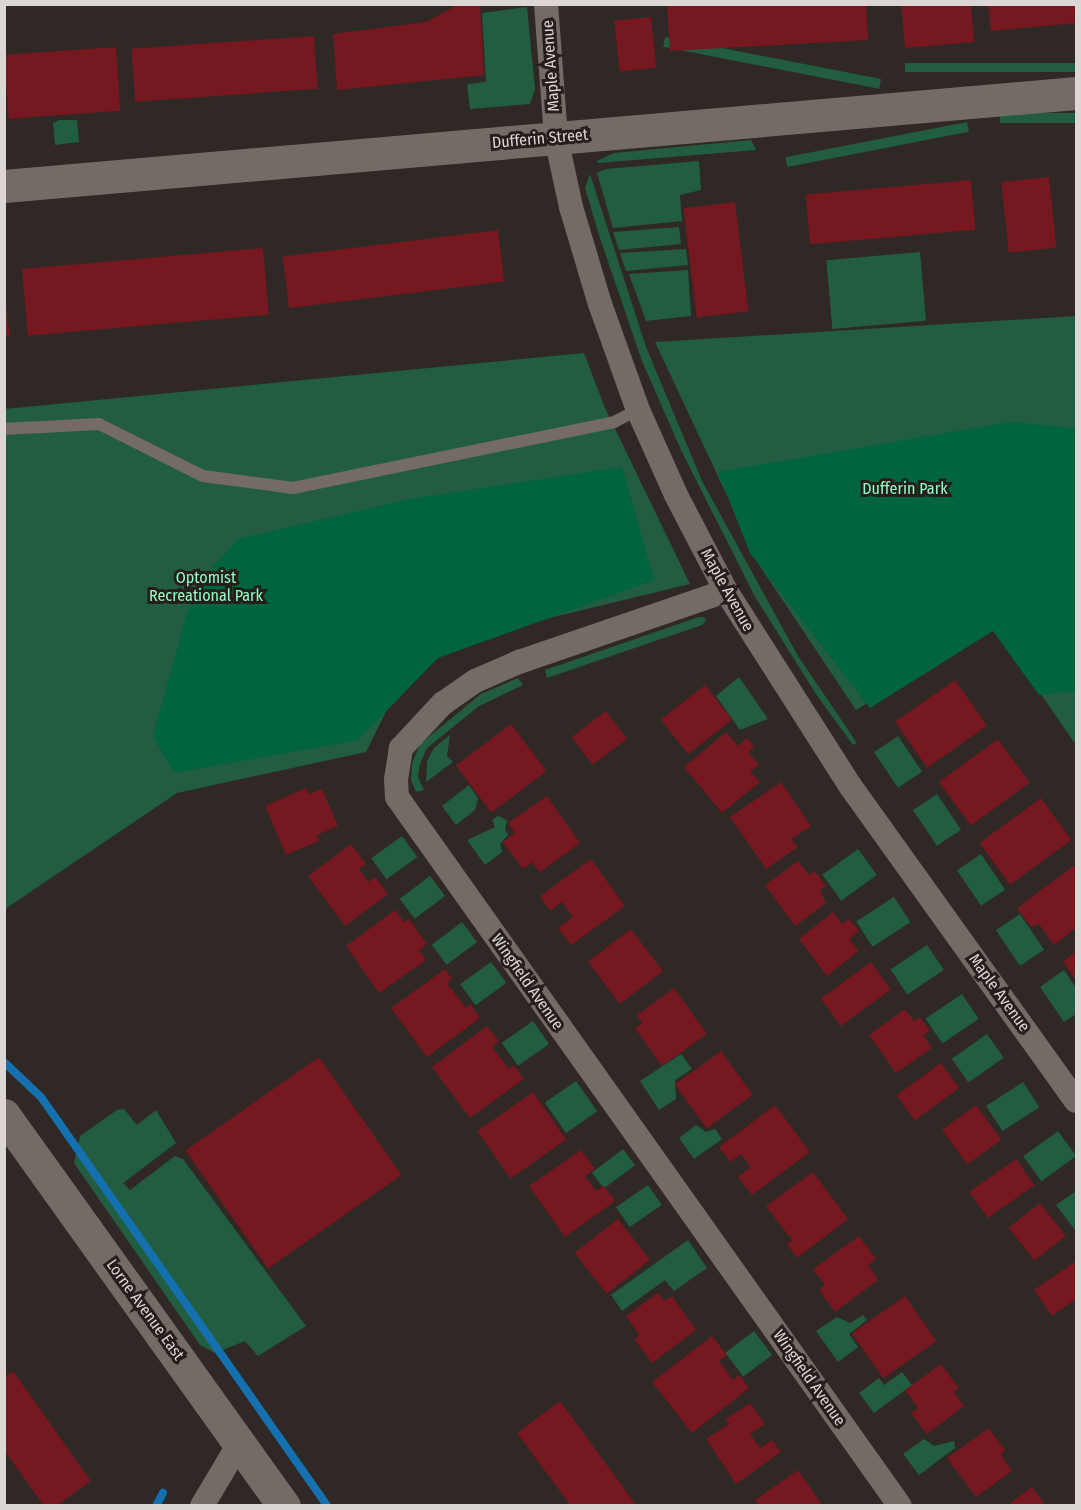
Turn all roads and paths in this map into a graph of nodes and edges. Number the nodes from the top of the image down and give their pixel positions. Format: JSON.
{"nodes":[{"id":1,"x":546,"y":4,"type":"edge"},
{"id":2,"x":1077,"y":93,"type":"edge"},
{"id":3,"x":556,"y":138,"type":"junction"},
{"id":4,"x":4,"y":186,"type":"edge"},
{"id":5,"x":638,"y":410,"type":"junction"},
{"id":6,"x":4,"y":429,"type":"edge"},
{"id":7,"x":726,"y":591,"type":"junction"},
{"id":8,"x":1077,"y":1101,"type":"edge"},
{"id":9,"x":4,"y":1115,"type":"edge"},
{"id":10,"x":240,"y":1442,"type":"junction"},
{"id":11,"x":202,"y":1506,"type":"edge"},
{"id":12,"x":284,"y":1506,"type":"edge"},
{"id":13,"x":900,"y":1506,"type":"edge"}],
"edges":[{"from":1,"to":3,"type":"street","name":"Maple Avenue"},
{"from":2,"to":3,"type":"street","name":"Dufferin Street"},
{"from":3,"to":4,"type":"street","name":"Dufferin Street"},
{"from":3,"to":5,"type":"street","name":"Maple Avenue"},
{"from":5,"to":6,"type":"lane"},
{"from":5,"to":7,"type":"street","name":"Maple Avenue"},
{"from":7,"to":8,"type":"street","name":"Maple Avenue"},
{"from":7,"to":13,"type":"street","name":"Wingfield Avenue"},
{"from":9,"to":10,"type":"street","name":"Lorne Avenue East"},
{"from":10,"to":11,"type":"street"},
{"from":10,"to":12,"type":"street","name":"Lorne Avenue East"}]}
